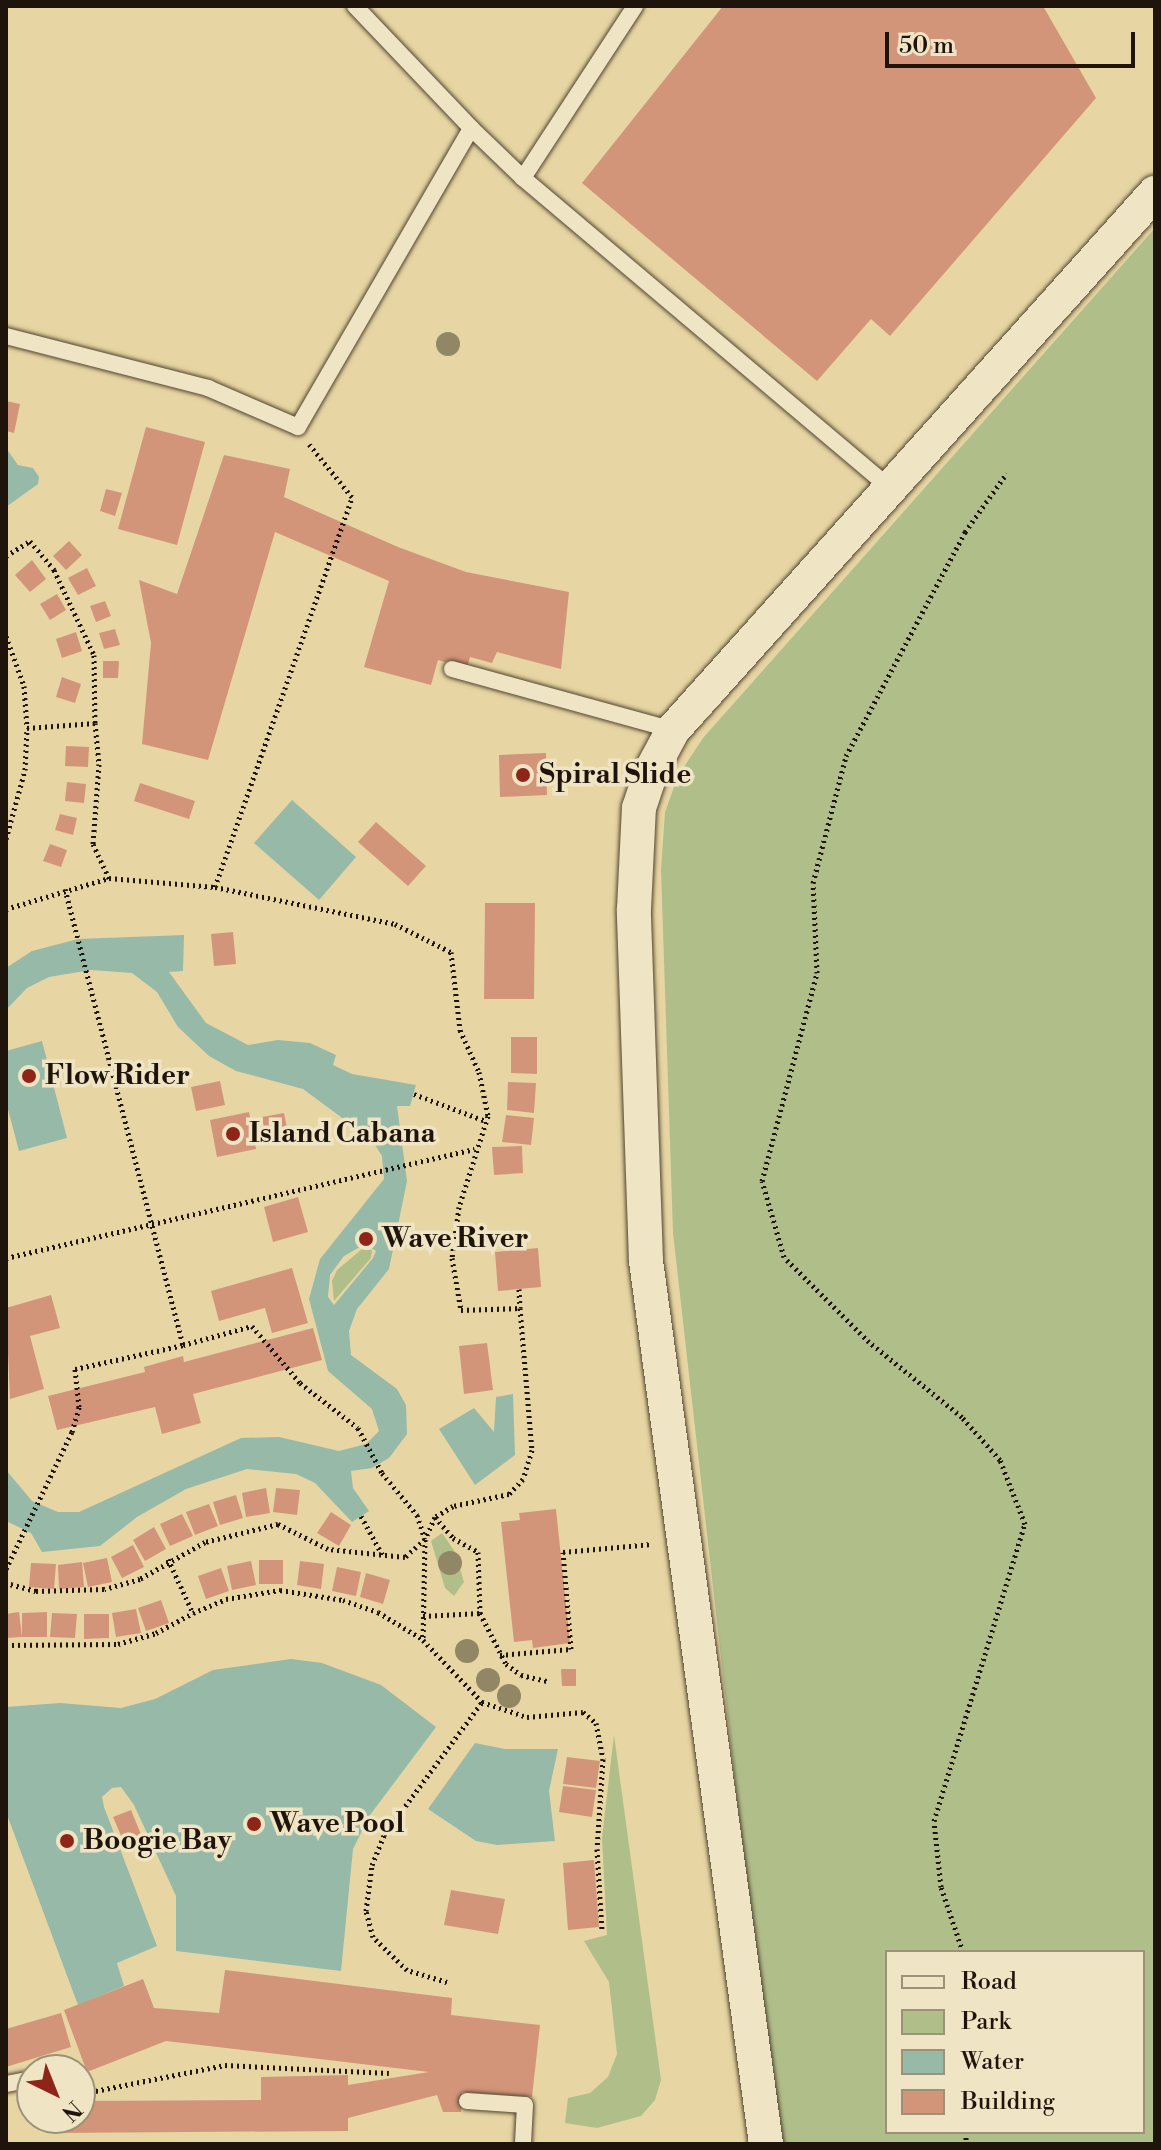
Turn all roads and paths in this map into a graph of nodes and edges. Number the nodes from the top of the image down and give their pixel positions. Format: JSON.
{"nodes":[{"id":1,"x":355,"y":6,"type":"edge"},
{"id":2,"x":635,"y":6,"type":"edge"},
{"id":3,"x":471,"y":128,"type":"junction"},
{"id":4,"x":523,"y":178,"type":"junction"},
{"id":5,"x":1155,"y":193,"type":"edge"},
{"id":6,"x":6,"y":336,"type":"edge"},
{"id":7,"x":298,"y":427,"type":"junction"},
{"id":8,"x":1007,"y":473,"type":"dead end"},
{"id":9,"x":890,"y":488,"type":"junction"},
{"id":10,"x":6,"y":556,"type":"edge"},
{"id":11,"x":6,"y":636,"type":"edge"},
{"id":12,"x":452,"y":669,"type":"dead end"},
{"id":13,"x":95,"y":723,"type":"junction"},
{"id":14,"x":27,"y":728,"type":"junction"},
{"id":15,"x":673,"y":730,"type":"junction"},
{"id":16,"x":6,"y":839,"type":"edge"},
{"id":17,"x":109,"y":878,"type":"junction"},
{"id":18,"x":215,"y":887,"type":"junction"},
{"id":19,"x":65,"y":889,"type":"junction"},
{"id":20,"x":6,"y":909,"type":"edge"},
{"id":21,"x":414,"y":1094,"type":"dead end"},
{"id":22,"x":486,"y":1121,"type":"junction"},
{"id":23,"x":475,"y":1149,"type":"junction"},
{"id":24,"x":151,"y":1225,"type":"junction"},
{"id":25,"x":6,"y":1258,"type":"edge"},
{"id":26,"x":519,"y":1289,"type":"dead end"},
{"id":27,"x":520,"y":1308,"type":"junction"},
{"id":28,"x":183,"y":1345,"type":"junction"},
{"id":29,"x":361,"y":1516,"type":"dead end"},
{"id":30,"x":435,"y":1517,"type":"junction"},
{"id":31,"x":425,"y":1539,"type":"junction"},
{"id":32,"x":681,"y":1541,"type":"junction"},
{"id":33,"x":383,"y":1556,"type":"junction"},
{"id":34,"x":168,"y":1559,"type":"junction"},
{"id":35,"x":6,"y":1569,"type":"edge"},
{"id":36,"x":6,"y":1583,"type":"edge"},
{"id":37,"x":193,"y":1613,"type":"junction"},
{"id":38,"x":480,"y":1613,"type":"junction"},
{"id":39,"x":423,"y":1616,"type":"junction"},
{"id":40,"x":423,"y":1640,"type":"junction"},
{"id":41,"x":6,"y":1645,"type":"edge"},
{"id":42,"x":500,"y":1655,"type":"junction"},
{"id":43,"x":547,"y":1681,"type":"dead end"},
{"id":44,"x":482,"y":1702,"type":"junction"},
{"id":45,"x":602,"y":1930,"type":"dead end"},
{"id":46,"x":962,"y":1950,"type":"edge"},
{"id":47,"x":447,"y":1982,"type":"dead end"},
{"id":48,"x":389,"y":2073,"type":"dead end"},
{"id":49,"x":96,"y":2091,"type":"edge"},
{"id":50,"x":467,"y":2101,"type":"dead end"},
{"id":51,"x":523,"y":2144,"type":"edge"},
{"id":52,"x":766,"y":2144,"type":"edge"}],
"edges":[{"from":1,"to":3,"type":"lane"},
{"from":2,"to":4,"type":"lane"},
{"from":3,"to":4,"type":"lane"},
{"from":3,"to":7,"type":"lane"},
{"from":4,"to":9,"type":"lane"},
{"from":5,"to":9,"type":"street"},
{"from":6,"to":7,"type":"lane"},
{"from":7,"to":18,"type":"path"},
{"from":8,"to":46,"type":"path"},
{"from":9,"to":15,"type":"street"},
{"from":10,"to":13,"type":"path"},
{"from":11,"to":14,"type":"path"},
{"from":12,"to":15,"type":"lane"},
{"from":13,"to":14,"type":"path"},
{"from":13,"to":17,"type":"path"},
{"from":14,"to":16,"type":"path"},
{"from":15,"to":32,"type":"street"},
{"from":17,"to":18,"type":"path"},
{"from":17,"to":19,"type":"path"},
{"from":18,"to":22,"type":"path"},
{"from":19,"to":20,"type":"path"},
{"from":19,"to":24,"type":"path"},
{"from":21,"to":22,"type":"path"},
{"from":22,"to":23,"type":"path"},
{"from":23,"to":24,"type":"path"},
{"from":23,"to":27,"type":"path"},
{"from":24,"to":25,"type":"path"},
{"from":24,"to":28,"type":"path"},
{"from":26,"to":27,"type":"path"},
{"from":27,"to":30,"type":"path"},
{"from":28,"to":31,"type":"path"},
{"from":28,"to":35,"type":"path"},
{"from":29,"to":33,"type":"path"},
{"from":30,"to":31,"type":"path"},
{"from":30,"to":38,"type":"path"},
{"from":31,"to":33,"type":"path"},
{"from":31,"to":39,"type":"path"},
{"from":32,"to":42,"type":"path"},
{"from":32,"to":52,"type":"street"},
{"from":33,"to":34,"type":"path"},
{"from":34,"to":36,"type":"path"},
{"from":34,"to":37,"type":"path"},
{"from":37,"to":40,"type":"path"},
{"from":37,"to":41,"type":"path"},
{"from":38,"to":39,"type":"path"},
{"from":38,"to":42,"type":"path"},
{"from":39,"to":40,"type":"path"},
{"from":40,"to":44,"type":"path"},
{"from":42,"to":43,"type":"path"},
{"from":44,"to":45,"type":"path"},
{"from":44,"to":47,"type":"path"},
{"from":48,"to":49,"type":"path"},
{"from":50,"to":51,"type":"lane"}]}
